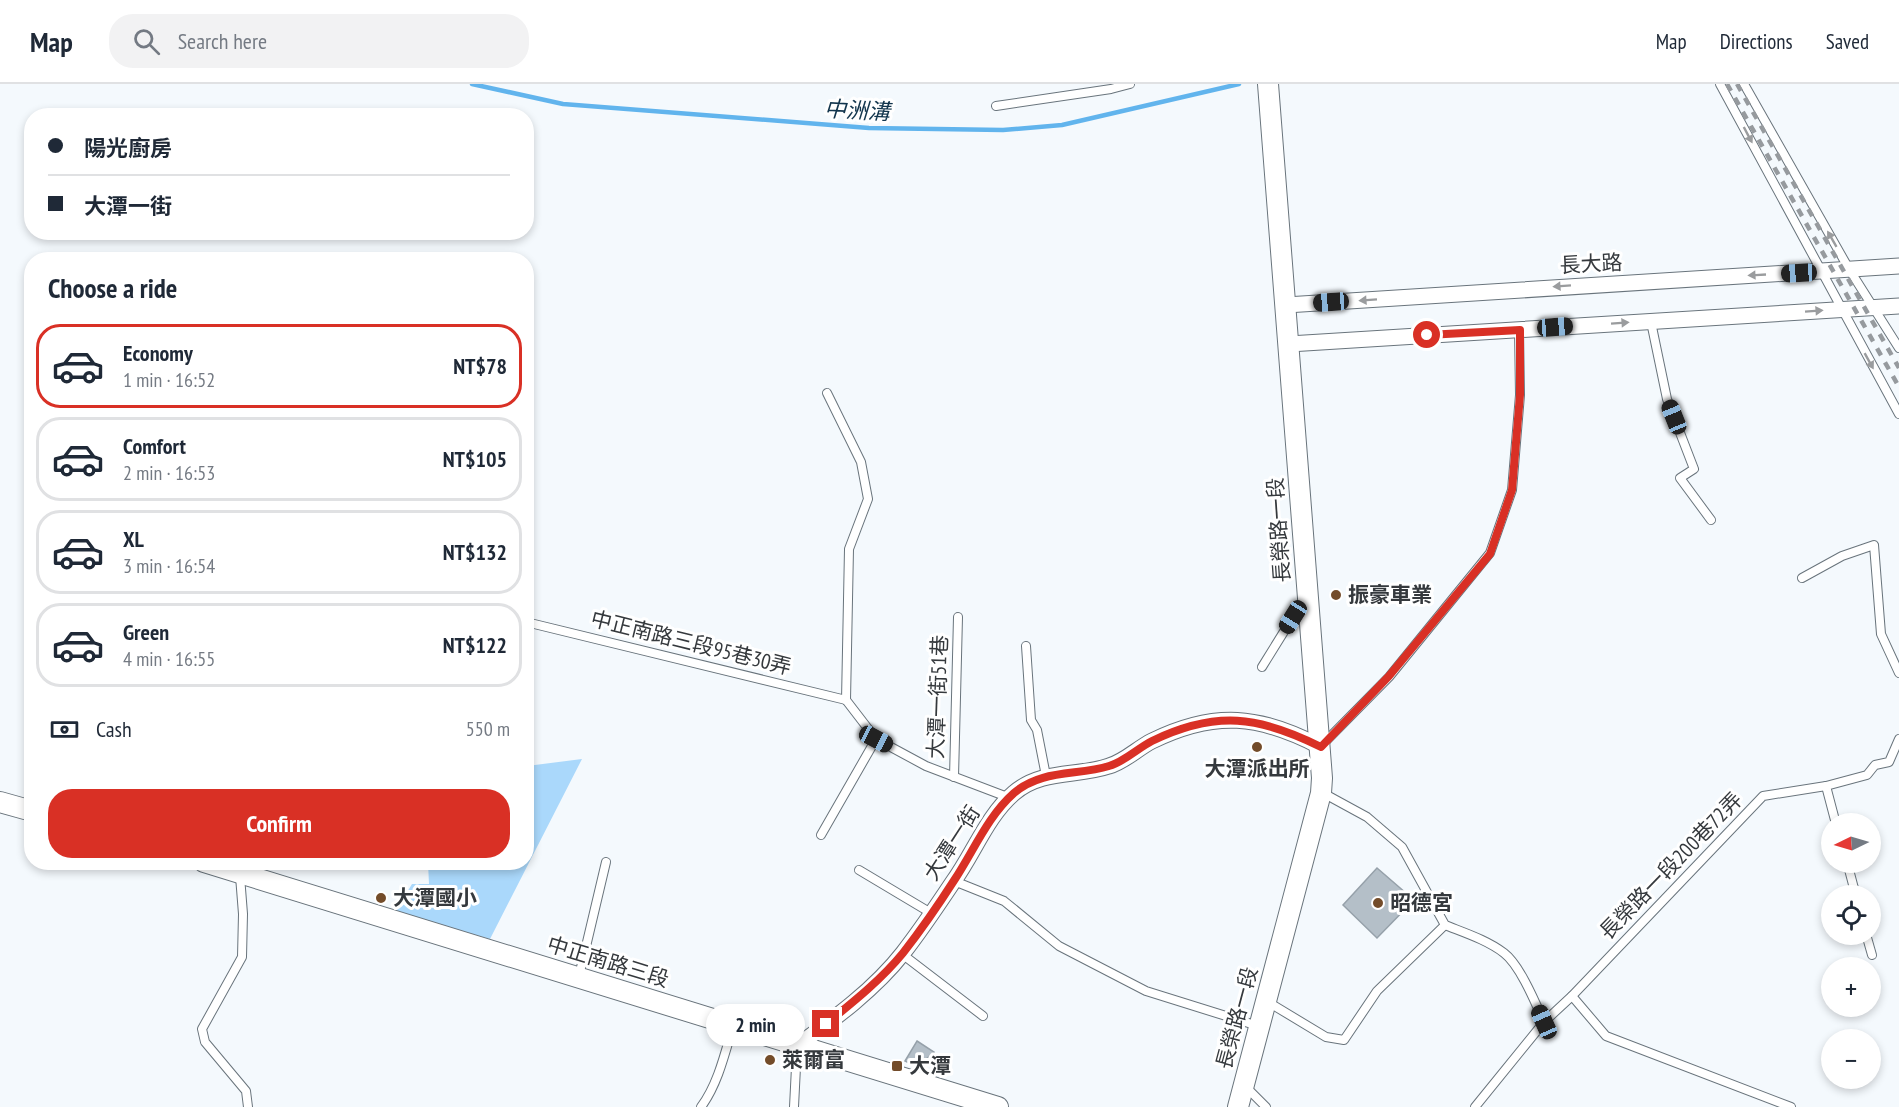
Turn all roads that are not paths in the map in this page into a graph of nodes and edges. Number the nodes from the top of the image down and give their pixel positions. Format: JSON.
{"nodes":[{"id":1,"x":1130,"y":84,"type":"edge"},
{"id":2,"x":1268,"y":84,"type":"edge"},
{"id":3,"x":1720,"y":84,"type":"edge"},
{"id":4,"x":1744,"y":84,"type":"edge"},
{"id":5,"x":996,"y":106,"type":"dead end"},
{"id":6,"x":1899,"y":266,"type":"edge"},
{"id":7,"x":1849,"y":269,"type":"junction"},
{"id":8,"x":1821,"y":271,"type":"junction"},
{"id":9,"x":1286,"y":305,"type":"junction"},
{"id":10,"x":1899,"y":306,"type":"edge"},
{"id":11,"x":1873,"y":307,"type":"junction"},
{"id":12,"x":1842,"y":309,"type":"junction"},
{"id":13,"x":1651,"y":322,"type":"junction"},
{"id":14,"x":1520,"y":330,"type":"junction"},
{"id":15,"x":1289,"y":344,"type":"junction"},
{"id":16,"x":1899,"y":348,"type":"edge"},
{"id":17,"x":827,"y":393,"type":"dead end"},
{"id":18,"x":1899,"y":414,"type":"edge"},
{"id":19,"x":1711,"y":520,"type":"dead end"},
{"id":20,"x":1802,"y":578,"type":"dead end"},
{"id":21,"x":1308,"y":603,"type":"junction"},
{"id":22,"x":958,"y":617,"type":"dead end"},
{"id":23,"x":534,"y":624,"type":"edge"},
{"id":24,"x":1026,"y":646,"type":"dead end"},
{"id":25,"x":1262,"y":667,"type":"dead end"},
{"id":26,"x":1899,"y":673,"type":"edge"},
{"id":27,"x":846,"y":700,"type":"junction"},
{"id":28,"x":876,"y":739,"type":"junction"},
{"id":29,"x":1899,"y":739,"type":"edge"},
{"id":30,"x":1321,"y":747,"type":"junction"},
{"id":31,"x":1046,"y":776,"type":"junction"},
{"id":32,"x":954,"y":777,"type":"junction"},
{"id":33,"x":1826,"y":786,"type":"junction"},
{"id":34,"x":1321,"y":793,"type":"junction"},
{"id":35,"x":1010,"y":798,"type":"junction"},
{"id":36,"x":0,"y":802,"type":"edge"},
{"id":37,"x":24,"y":808,"type":"edge"},
{"id":38,"x":1833,"y":813,"type":"edge"},
{"id":39,"x":821,"y":835,"type":"dead end"},
{"id":40,"x":606,"y":862,"type":"dead end"},
{"id":41,"x":239,"y":870,"type":"edge"},
{"id":42,"x":245,"y":870,"type":"edge"},
{"id":43,"x":859,"y":870,"type":"dead end"},
{"id":44,"x":954,"y":881,"type":"junction"},
{"id":45,"x":931,"y":913,"type":"junction"},
{"id":46,"x":1445,"y":925,"type":"junction"},
{"id":47,"x":1869,"y":945,"type":"edge"},
{"id":48,"x":902,"y":954,"type":"junction"},
{"id":49,"x":1872,"y":955,"type":"dead end"},
{"id":50,"x":579,"y":978,"type":"junction"},
{"id":51,"x":1572,"y":996,"type":"junction"},
{"id":52,"x":1266,"y":1001,"type":"junction"},
{"id":53,"x":983,"y":1016,"type":"dead end"},
{"id":54,"x":1544,"y":1022,"type":"junction"},
{"id":55,"x":733,"y":1026,"type":"junction"},
{"id":56,"x":1259,"y":1026,"type":"junction"},
{"id":57,"x":797,"y":1046,"type":"junction"},
{"id":58,"x":1244,"y":1085,"type":"junction"},
{"id":59,"x":955,"y":1101,"type":"edge"},
{"id":60,"x":248,"y":1107,"type":"edge"},
{"id":61,"x":701,"y":1107,"type":"edge"},
{"id":62,"x":794,"y":1107,"type":"edge"},
{"id":63,"x":998,"y":1107,"type":"edge"},
{"id":64,"x":1238,"y":1107,"type":"edge"},
{"id":65,"x":1266,"y":1107,"type":"edge"},
{"id":66,"x":1474,"y":1107,"type":"edge"},
{"id":67,"x":1791,"y":1107,"type":"edge"}],
"edges":[{"from":1,"to":5,"type":"lane"},
{"from":2,"to":9,"type":"street","name":"長榮路一段"},
{"from":3,"to":8,"type":"lane","one_way":true},
{"from":7,"to":4,"type":"lane","one_way":true},
{"from":6,"to":7,"type":"street","name":"長大路"},
{"from":7,"to":8,"type":"street","name":"長大路"},
{"from":7,"to":11,"type":"lane"},
{"from":8,"to":9,"type":"street","name":"長大路","one_way":true},
{"from":8,"to":12,"type":"lane"},
{"from":9,"to":15,"type":"street","name":"長榮路一段"},
{"from":10,"to":11,"type":"street"},
{"from":11,"to":12,"type":"street"},
{"from":11,"to":16,"type":"lane"},
{"from":13,"to":12,"type":"street","one_way":true},
{"from":12,"to":18,"type":"lane","one_way":true},
{"from":14,"to":13,"type":"street","one_way":true},
{"from":13,"to":19,"type":"lane"},
{"from":14,"to":15,"type":"street"},
{"from":14,"to":30,"type":"lane"},
{"from":15,"to":21,"type":"street","name":"長榮路一段"},
{"from":17,"to":27,"type":"lane"},
{"from":20,"to":26,"type":"lane"},
{"from":21,"to":25,"type":"lane"},
{"from":21,"to":30,"type":"street","name":"長榮路一段"},
{"from":22,"to":32,"type":"lane","name":"大潭一街51巷"},
{"from":23,"to":27,"type":"lane","name":"中正南路三段95巷30弄"},
{"from":24,"to":31,"type":"lane"},
{"from":27,"to":28,"type":"lane","name":"大潭一街51巷"},
{"from":28,"to":32,"type":"lane","name":"大潭一街51巷"},
{"from":28,"to":39,"type":"lane"},
{"from":29,"to":33,"type":"lane","name":"長榮路一段200巷72弄"},
{"from":30,"to":31,"type":"street","name":"大潭一街"},
{"from":30,"to":34,"type":"street","name":"長榮路一段"},
{"from":31,"to":35,"type":"street","name":"大潭一街"},
{"from":32,"to":35,"type":"lane","name":"大潭一街51巷"},
{"from":33,"to":38,"type":"lane"},
{"from":33,"to":51,"type":"lane","name":"長榮路一段200巷72弄"},
{"from":34,"to":46,"type":"lane"},
{"from":34,"to":52,"type":"street","name":"長榮路一段"},
{"from":35,"to":44,"type":"street","name":"大潭一街"},
{"from":36,"to":37,"type":"street"},
{"from":40,"to":50,"type":"lane"},
{"from":41,"to":60,"type":"lane"},
{"from":42,"to":50,"type":"street","name":"中正南路三段"},
{"from":43,"to":45,"type":"lane"},
{"from":44,"to":45,"type":"street","name":"大潭一街"},
{"from":44,"to":56,"type":"lane"},
{"from":45,"to":48,"type":"street","name":"大潭一街"},
{"from":46,"to":52,"type":"lane"},
{"from":46,"to":54,"type":"lane"},
{"from":47,"to":49,"type":"lane"},
{"from":48,"to":53,"type":"lane"},
{"from":48,"to":57,"type":"street","name":"大潭一街"},
{"from":50,"to":55,"type":"street","name":"中正南路三段"},
{"from":51,"to":54,"type":"lane","name":"長榮路一段200巷72弄"},
{"from":51,"to":67,"type":"lane"},
{"from":52,"to":56,"type":"street","name":"長榮路一段"},
{"from":54,"to":66,"type":"lane","name":"長榮路一段200巷72弄"},
{"from":55,"to":57,"type":"street","name":"中正南路三段"},
{"from":55,"to":61,"type":"lane"},
{"from":56,"to":58,"type":"street","name":"長榮路一段"},
{"from":57,"to":59,"type":"street","name":"中正南路三段"},
{"from":57,"to":62,"type":"lane"},
{"from":58,"to":64,"type":"street","name":"長榮路一段"},
{"from":58,"to":65,"type":"lane"},
{"from":59,"to":63,"type":"street","name":"中正南路三段"}]}
